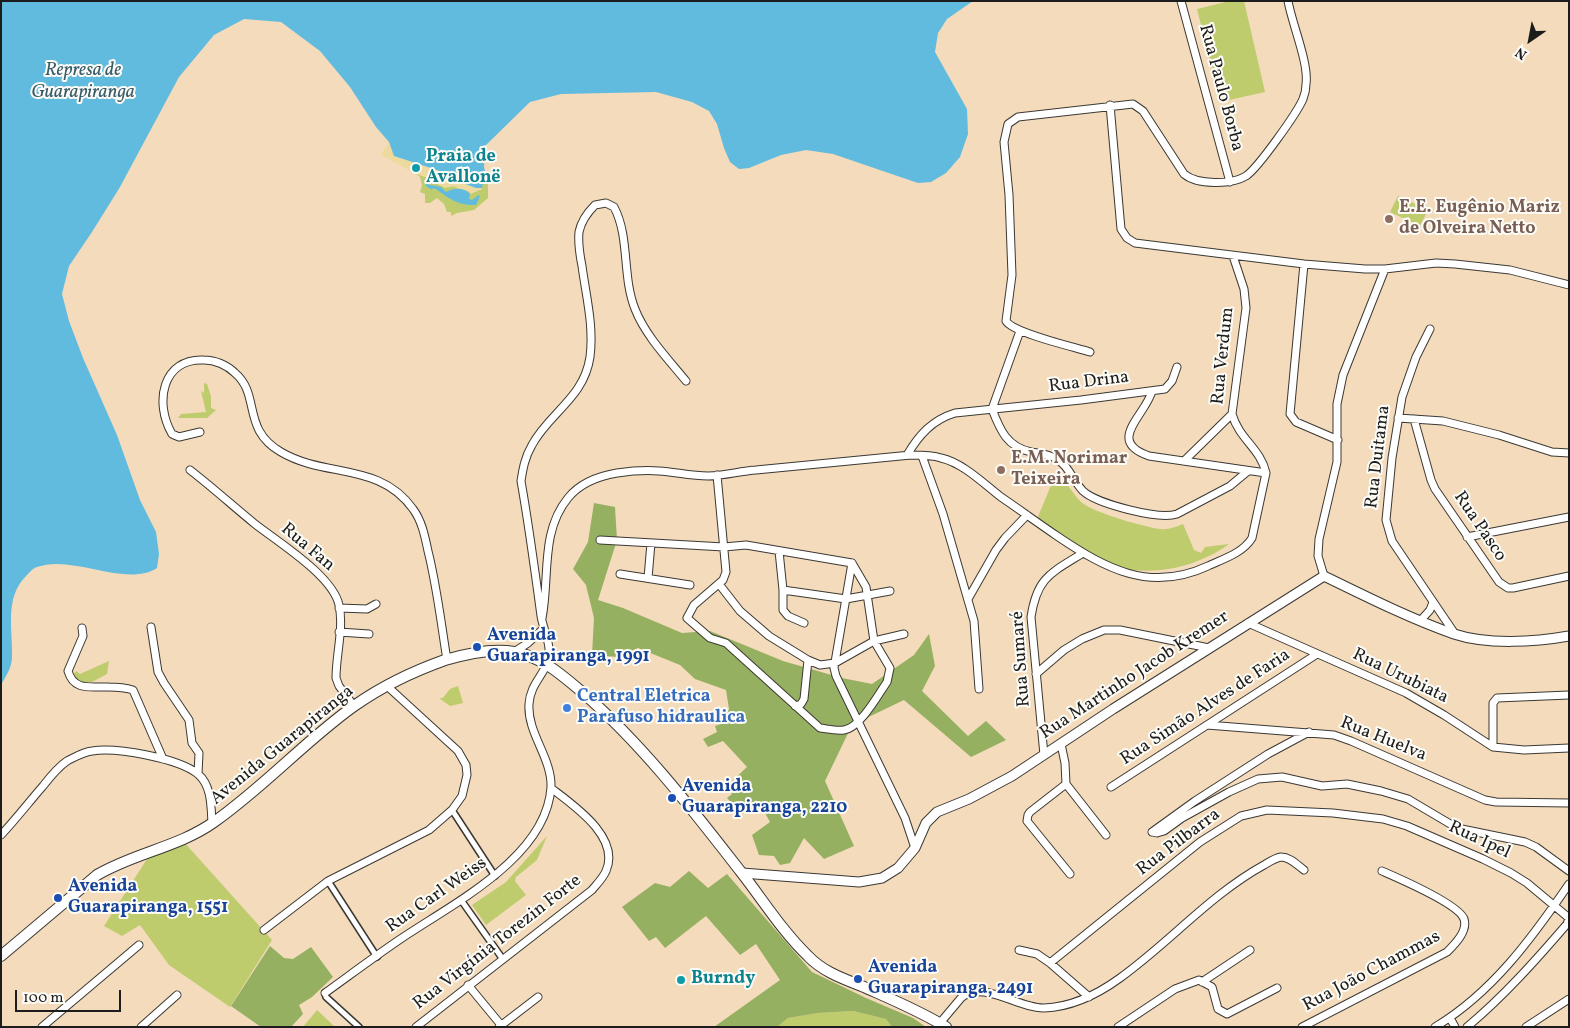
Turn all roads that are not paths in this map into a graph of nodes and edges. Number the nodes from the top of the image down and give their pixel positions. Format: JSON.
{"nodes":[{"id":1,"x":1181,"y":1,"type":"edge"},
{"id":2,"x":1288,"y":1,"type":"edge"},
{"id":3,"x":1110,"y":105,"type":"junction"},
{"id":4,"x":1230,"y":182,"type":"junction"},
{"id":5,"x":1233,"y":256,"type":"junction"},
{"id":6,"x":1304,"y":264,"type":"junction"},
{"id":7,"x":1385,"y":269,"type":"junction"},
{"id":8,"x":1569,"y":285,"type":"edge"},
{"id":9,"x":1430,"y":329,"type":"dead end"},
{"id":10,"x":1020,"y":331,"type":"junction"},
{"id":11,"x":1090,"y":352,"type":"dead end"},
{"id":12,"x":1177,"y":367,"type":"dead end"},
{"id":13,"x":686,"y":381,"type":"dead end"},
{"id":14,"x":1152,"y":391,"type":"junction"},
{"id":15,"x":992,"y":409,"type":"junction"},
{"id":16,"x":1232,"y":414,"type":"junction"},
{"id":17,"x":1398,"y":418,"type":"junction"},
{"id":18,"x":1414,"y":419,"type":"junction"},
{"id":19,"x":200,"y":432,"type":"dead end"},
{"id":20,"x":1338,"y":440,"type":"junction"},
{"id":21,"x":1569,"y":453,"type":"edge"},
{"id":22,"x":907,"y":455,"type":"junction"},
{"id":23,"x":922,"y":456,"type":"junction"},
{"id":24,"x":1184,"y":461,"type":"junction"},
{"id":25,"x":190,"y":470,"type":"dead end"},
{"id":26,"x":1248,"y":471,"type":"junction"},
{"id":27,"x":1266,"y":473,"type":"junction"},
{"id":28,"x":717,"y":475,"type":"junction"},
{"id":29,"x":1026,"y":515,"type":"junction"},
{"id":30,"x":1569,"y":517,"type":"edge"},
{"id":31,"x":1468,"y":537,"type":"junction"},
{"id":32,"x":600,"y":540,"type":"dead end"},
{"id":33,"x":652,"y":543,"type":"junction"},
{"id":34,"x":724,"y":547,"type":"junction"},
{"id":35,"x":779,"y":551,"type":"junction"},
{"id":36,"x":1083,"y":553,"type":"junction"},
{"id":37,"x":852,"y":563,"type":"junction"},
{"id":38,"x":620,"y":574,"type":"dead end"},
{"id":39,"x":1324,"y":576,"type":"junction"},
{"id":40,"x":1569,"y":576,"type":"edge"},
{"id":41,"x":648,"y":578,"type":"junction"},
{"id":42,"x":719,"y":584,"type":"junction"},
{"id":43,"x":690,"y":585,"type":"dead end"},
{"id":44,"x":783,"y":590,"type":"junction"},
{"id":45,"x":890,"y":591,"type":"dead end"},
{"id":46,"x":868,"y":595,"type":"junction"},
{"id":47,"x":846,"y":599,"type":"junction"},
{"id":48,"x":968,"y":599,"type":"junction"},
{"id":49,"x":1433,"y":602,"type":"junction"},
{"id":50,"x":376,"y":604,"type":"dead end"},
{"id":51,"x":339,"y":608,"type":"junction"},
{"id":52,"x":542,"y":618,"type":"junction"},
{"id":53,"x":1421,"y":620,"type":"junction"},
{"id":54,"x":804,"y":622,"type":"dead end"},
{"id":55,"x":1248,"y":623,"type":"junction"},
{"id":56,"x":151,"y":627,"type":"dead end"},
{"id":57,"x":82,"y":628,"type":"dead end"},
{"id":58,"x":544,"y":628,"type":"junction"},
{"id":59,"x":339,"y":632,"type":"junction"},
{"id":60,"x":368,"y":634,"type":"dead end"},
{"id":61,"x":904,"y":634,"type":"dead end"},
{"id":62,"x":1455,"y":634,"type":"junction"},
{"id":63,"x":1569,"y":636,"type":"edge"},
{"id":64,"x":874,"y":641,"type":"junction"},
{"id":65,"x":1209,"y":648,"type":"junction"},
{"id":66,"x":514,"y":652,"type":"junction"},
{"id":67,"x":1317,"y":654,"type":"junction"},
{"id":68,"x":447,"y":660,"type":"junction"},
{"id":69,"x":808,"y":660,"type":"junction"},
{"id":70,"x":835,"y":663,"type":"junction"},
{"id":71,"x":548,"y":664,"type":"junction"},
{"id":72,"x":1036,"y":674,"type":"junction"},
{"id":73,"x":387,"y":686,"type":"junction"},
{"id":74,"x":979,"y":689,"type":"dead end"},
{"id":75,"x":1569,"y":696,"type":"edge"},
{"id":76,"x":354,"y":706,"type":"junction"},
{"id":77,"x":795,"y":706,"type":"junction"},
{"id":78,"x":859,"y":722,"type":"junction"},
{"id":79,"x":1207,"y":725,"type":"junction"},
{"id":80,"x":1310,"y":732,"type":"junction"},
{"id":81,"x":1061,"y":744,"type":"junction"},
{"id":82,"x":1493,"y":747,"type":"junction"},
{"id":83,"x":1569,"y":748,"type":"edge"},
{"id":84,"x":1044,"y":755,"type":"junction"},
{"id":85,"x":163,"y":759,"type":"junction"},
{"id":86,"x":198,"y":774,"type":"junction"},
{"id":87,"x":1066,"y":784,"type":"junction"},
{"id":88,"x":1111,"y":787,"type":"dead end"},
{"id":89,"x":551,"y":788,"type":"junction"},
{"id":90,"x":1569,"y":803,"type":"edge"},
{"id":91,"x":452,"y":810,"type":"junction"},
{"id":92,"x":1383,"y":818,"type":"joint"},
{"id":93,"x":212,"y":824,"type":"junction"},
{"id":94,"x":1,"y":835,"type":"edge"},
{"id":95,"x":1106,"y":835,"type":"dead end"},
{"id":96,"x":916,"y":848,"type":"junction"},
{"id":97,"x":1304,"y":870,"type":"dead end"},
{"id":98,"x":1382,"y":871,"type":"dead end"},
{"id":99,"x":1569,"y":871,"type":"edge"},
{"id":100,"x":742,"y":873,"type":"junction"},
{"id":101,"x":1070,"y":874,"type":"dead end"},
{"id":102,"x":495,"y":876,"type":"junction"},
{"id":103,"x":328,"y":881,"type":"junction"},
{"id":104,"x":1569,"y":884,"type":"edge"},
{"id":105,"x":461,"y":900,"type":"junction"},
{"id":106,"x":1554,"y":905,"type":"junction"},
{"id":107,"x":264,"y":930,"type":"dead end"},
{"id":108,"x":139,"y":945,"type":"dead end"},
{"id":109,"x":1019,"y":950,"type":"dead end"},
{"id":110,"x":1250,"y":950,"type":"dead end"},
{"id":111,"x":1,"y":956,"type":"edge"},
{"id":112,"x":377,"y":957,"type":"junction"},
{"id":113,"x":502,"y":958,"type":"junction"},
{"id":114,"x":1050,"y":963,"type":"junction"},
{"id":115,"x":1202,"y":982,"type":"junction"},
{"id":116,"x":468,"y":985,"type":"junction"},
{"id":117,"x":1277,"y":988,"type":"dead end"},
{"id":118,"x":325,"y":993,"type":"joint"},
{"id":119,"x":178,"y":995,"type":"dead end"},
{"id":120,"x":538,"y":997,"type":"dead end"},
{"id":121,"x":1090,"y":997,"type":"junction"},
{"id":122,"x":1569,"y":999,"type":"edge"},
{"id":123,"x":1450,"y":1018,"type":"junction"},
{"id":124,"x":943,"y":1025,"type":"edge"},
{"id":125,"x":500,"y":1026,"type":"edge"},
{"id":126,"x":42,"y":1027,"type":"edge"},
{"id":127,"x":141,"y":1027,"type":"edge"},
{"id":128,"x":359,"y":1027,"type":"edge"},
{"id":129,"x":416,"y":1027,"type":"edge"},
{"id":130,"x":1118,"y":1027,"type":"edge"},
{"id":131,"x":1302,"y":1027,"type":"edge"},
{"id":132,"x":1435,"y":1027,"type":"edge"},
{"id":133,"x":1455,"y":1027,"type":"edge"},
{"id":134,"x":1467,"y":1027,"type":"edge"},
{"id":135,"x":1526,"y":1027,"type":"edge"}],
"edges":[{"from":1,"to":4,"type":"street","name":"Rua Paulo Borba"},
{"from":2,"to":4,"type":"street"},
{"from":3,"to":4,"type":"street"},
{"from":3,"to":5,"type":"street"},
{"from":3,"to":10,"type":"street"},
{"from":5,"to":6,"type":"street"},
{"from":5,"to":16,"type":"street","name":"Rua Verdum"},
{"from":6,"to":7,"type":"street"},
{"from":6,"to":20,"type":"street"},
{"from":7,"to":8,"type":"street"},
{"from":7,"to":20,"type":"street"},
{"from":9,"to":17,"type":"street","name":"Rua Duitama"},
{"from":10,"to":11,"type":"street"},
{"from":10,"to":15,"type":"street"},
{"from":12,"to":14,"type":"street","name":"Rua Drina"},
{"from":13,"to":52,"type":"street"},
{"from":14,"to":15,"type":"street","name":"Rua Drina"},
{"from":14,"to":24,"type":"street"},
{"from":15,"to":22,"type":"street","name":"Rua Drina"},
{"from":15,"to":26,"type":"street"},
{"from":16,"to":24,"type":"street"},
{"from":16,"to":27,"type":"street","name":"Rua Verdum"},
{"from":17,"to":18,"type":"street"},
{"from":17,"to":49,"type":"street","name":"Rua Duitama"},
{"from":18,"to":21,"type":"street"},
{"from":18,"to":31,"type":"street","name":"Rua Pasco"},
{"from":19,"to":68,"type":"street"},
{"from":20,"to":39,"type":"street"},
{"from":22,"to":23,"type":"street"},
{"from":22,"to":28,"type":"street"},
{"from":23,"to":29,"type":"street"},
{"from":23,"to":48,"type":"street"},
{"from":24,"to":26,"type":"street"},
{"from":25,"to":51,"type":"street","name":"Rua Fan"},
{"from":26,"to":27,"type":"street"},
{"from":27,"to":36,"type":"street"},
{"from":28,"to":34,"type":"street"},
{"from":28,"to":52,"type":"street"},
{"from":29,"to":36,"type":"street"},
{"from":29,"to":48,"type":"street"},
{"from":30,"to":31,"type":"street"},
{"from":31,"to":40,"type":"street","name":"Rua Pasco"},
{"from":32,"to":33,"type":"street"},
{"from":33,"to":34,"type":"street"},
{"from":33,"to":41,"type":"street"},
{"from":34,"to":35,"type":"street"},
{"from":34,"to":42,"type":"street"},
{"from":35,"to":37,"type":"street"},
{"from":35,"to":44,"type":"street"},
{"from":36,"to":72,"type":"street","name":"Rua Sumaré"},
{"from":37,"to":46,"type":"street"},
{"from":37,"to":47,"type":"street"},
{"from":38,"to":41,"type":"street"},
{"from":39,"to":53,"type":"street"},
{"from":39,"to":55,"type":"street","name":"Rua Martinho Jacob Kremer"},
{"from":41,"to":43,"type":"street"},
{"from":42,"to":69,"type":"street"},
{"from":42,"to":77,"type":"street"},
{"from":44,"to":47,"type":"street"},
{"from":44,"to":54,"type":"street"},
{"from":45,"to":46,"type":"street"},
{"from":46,"to":47,"type":"street"},
{"from":46,"to":64,"type":"street"},
{"from":47,"to":70,"type":"street"},
{"from":48,"to":74,"type":"street"},
{"from":49,"to":53,"type":"street"},
{"from":49,"to":62,"type":"street","name":"Rua Duitama"},
{"from":50,"to":51,"type":"street"},
{"from":51,"to":59,"type":"street","name":"Rua Fan"},
{"from":52,"to":58,"type":"street"},
{"from":53,"to":62,"type":"street"},
{"from":55,"to":65,"type":"street","name":"Rua Martinho Jacob Kremer"},
{"from":55,"to":67,"type":"street","name":"Rua Urubiata"},
{"from":56,"to":86,"type":"street"},
{"from":57,"to":85,"type":"street"},
{"from":58,"to":66,"type":"street"},
{"from":58,"to":71,"type":"street"},
{"from":59,"to":60,"type":"street"},
{"from":59,"to":76,"type":"street","name":"Rua Fan"},
{"from":61,"to":64,"type":"street"},
{"from":62,"to":63,"type":"street"},
{"from":64,"to":70,"type":"street"},
{"from":64,"to":78,"type":"street"},
{"from":65,"to":72,"type":"street"},
{"from":65,"to":81,"type":"street","name":"Rua Martinho Jacob Kremer"},
{"from":66,"to":68,"type":"main road","name":"Avenida Guarapiranga"},
{"from":66,"to":71,"type":"main road","name":"Avenida Guarapiranga"},
{"from":67,"to":79,"type":"street","name":"Rua Simão Alves de Faria"},
{"from":67,"to":82,"type":"street","name":"Rua Urubiata"},
{"from":68,"to":73,"type":"main road","name":"Avenida Guarapiranga"},
{"from":69,"to":70,"type":"street"},
{"from":69,"to":77,"type":"street"},
{"from":70,"to":78,"type":"street"},
{"from":71,"to":89,"type":"street","name":"Rua Carl Weiss"},
{"from":71,"to":100,"type":"main road","name":"Avenida Guarapiranga"},
{"from":72,"to":84,"type":"street","name":"Rua Sumaré"},
{"from":73,"to":76,"type":"main road","name":"Avenida Guarapiranga"},
{"from":73,"to":91,"type":"street"},
{"from":75,"to":82,"type":"street"},
{"from":76,"to":93,"type":"main road","name":"Avenida Guarapiranga"},
{"from":77,"to":78,"type":"street"},
{"from":78,"to":96,"type":"street"},
{"from":79,"to":80,"type":"street","name":"Rua Huelva"},
{"from":79,"to":88,"type":"street","name":"Rua Simão Alves de Faria"},
{"from":80,"to":90,"type":"street","name":"Rua Huelva"},
{"from":80,"to":99,"type":"street"},
{"from":81,"to":84,"type":"street","name":"Rua Martinho Jacob Kremer"},
{"from":81,"to":87,"type":"street"},
{"from":82,"to":83,"type":"street","name":"Rua Urubiata"},
{"from":84,"to":96,"type":"street","name":"Rua Martinho Jacob Kremer"},
{"from":85,"to":86,"type":"street"},
{"from":85,"to":94,"type":"street"},
{"from":86,"to":93,"type":"street"},
{"from":87,"to":95,"type":"street"},
{"from":87,"to":101,"type":"street"},
{"from":89,"to":102,"type":"street","name":"Rua Carl Weiss"},
{"from":89,"to":113,"type":"street","name":"Rua Virgínia Torezin Forte"},
{"from":91,"to":102,"type":"street"},
{"from":91,"to":103,"type":"street"},
{"from":92,"to":106,"type":"street","name":"Rua Ipel"},
{"from":92,"to":114,"type":"street","name":"Rua Pilbarra"},
{"from":93,"to":111,"type":"main road","name":"Avenida Guarapiranga"},
{"from":96,"to":100,"type":"street","name":"Rua Martinho Jacob Kremer"},
{"from":97,"to":121,"type":"street"},
{"from":98,"to":131,"type":"street","name":"Rua João Chammas"},
{"from":100,"to":124,"type":"main road","name":"Avenida Guarapiranga"},
{"from":102,"to":105,"type":"street","name":"Rua Carl Weiss"},
{"from":103,"to":107,"type":"street"},
{"from":103,"to":112,"type":"street"},
{"from":104,"to":106,"type":"street"},
{"from":105,"to":112,"type":"street","name":"Rua Carl Weiss"},
{"from":105,"to":113,"type":"street"},
{"from":106,"to":123,"type":"street"},
{"from":106,"to":134,"type":"street","name":"Rua Ipel"},
{"from":108,"to":126,"type":"street"},
{"from":109,"to":114,"type":"street"},
{"from":110,"to":115,"type":"street"},
{"from":112,"to":118,"type":"street","name":"Rua Carl Weiss"},
{"from":113,"to":116,"type":"street","name":"Rua Virgínia Torezin Forte"},
{"from":114,"to":121,"type":"street"},
{"from":115,"to":117,"type":"street"},
{"from":115,"to":130,"type":"street"},
{"from":116,"to":125,"type":"street"},
{"from":116,"to":129,"type":"street","name":"Rua Virgínia Torezin Forte"},
{"from":118,"to":128,"type":"street"},
{"from":119,"to":127,"type":"street"},
{"from":120,"to":125,"type":"street"},
{"from":121,"to":124,"type":"street"},
{"from":122,"to":135,"type":"street"},
{"from":123,"to":132,"type":"street"},
{"from":123,"to":133,"type":"street"}]}
